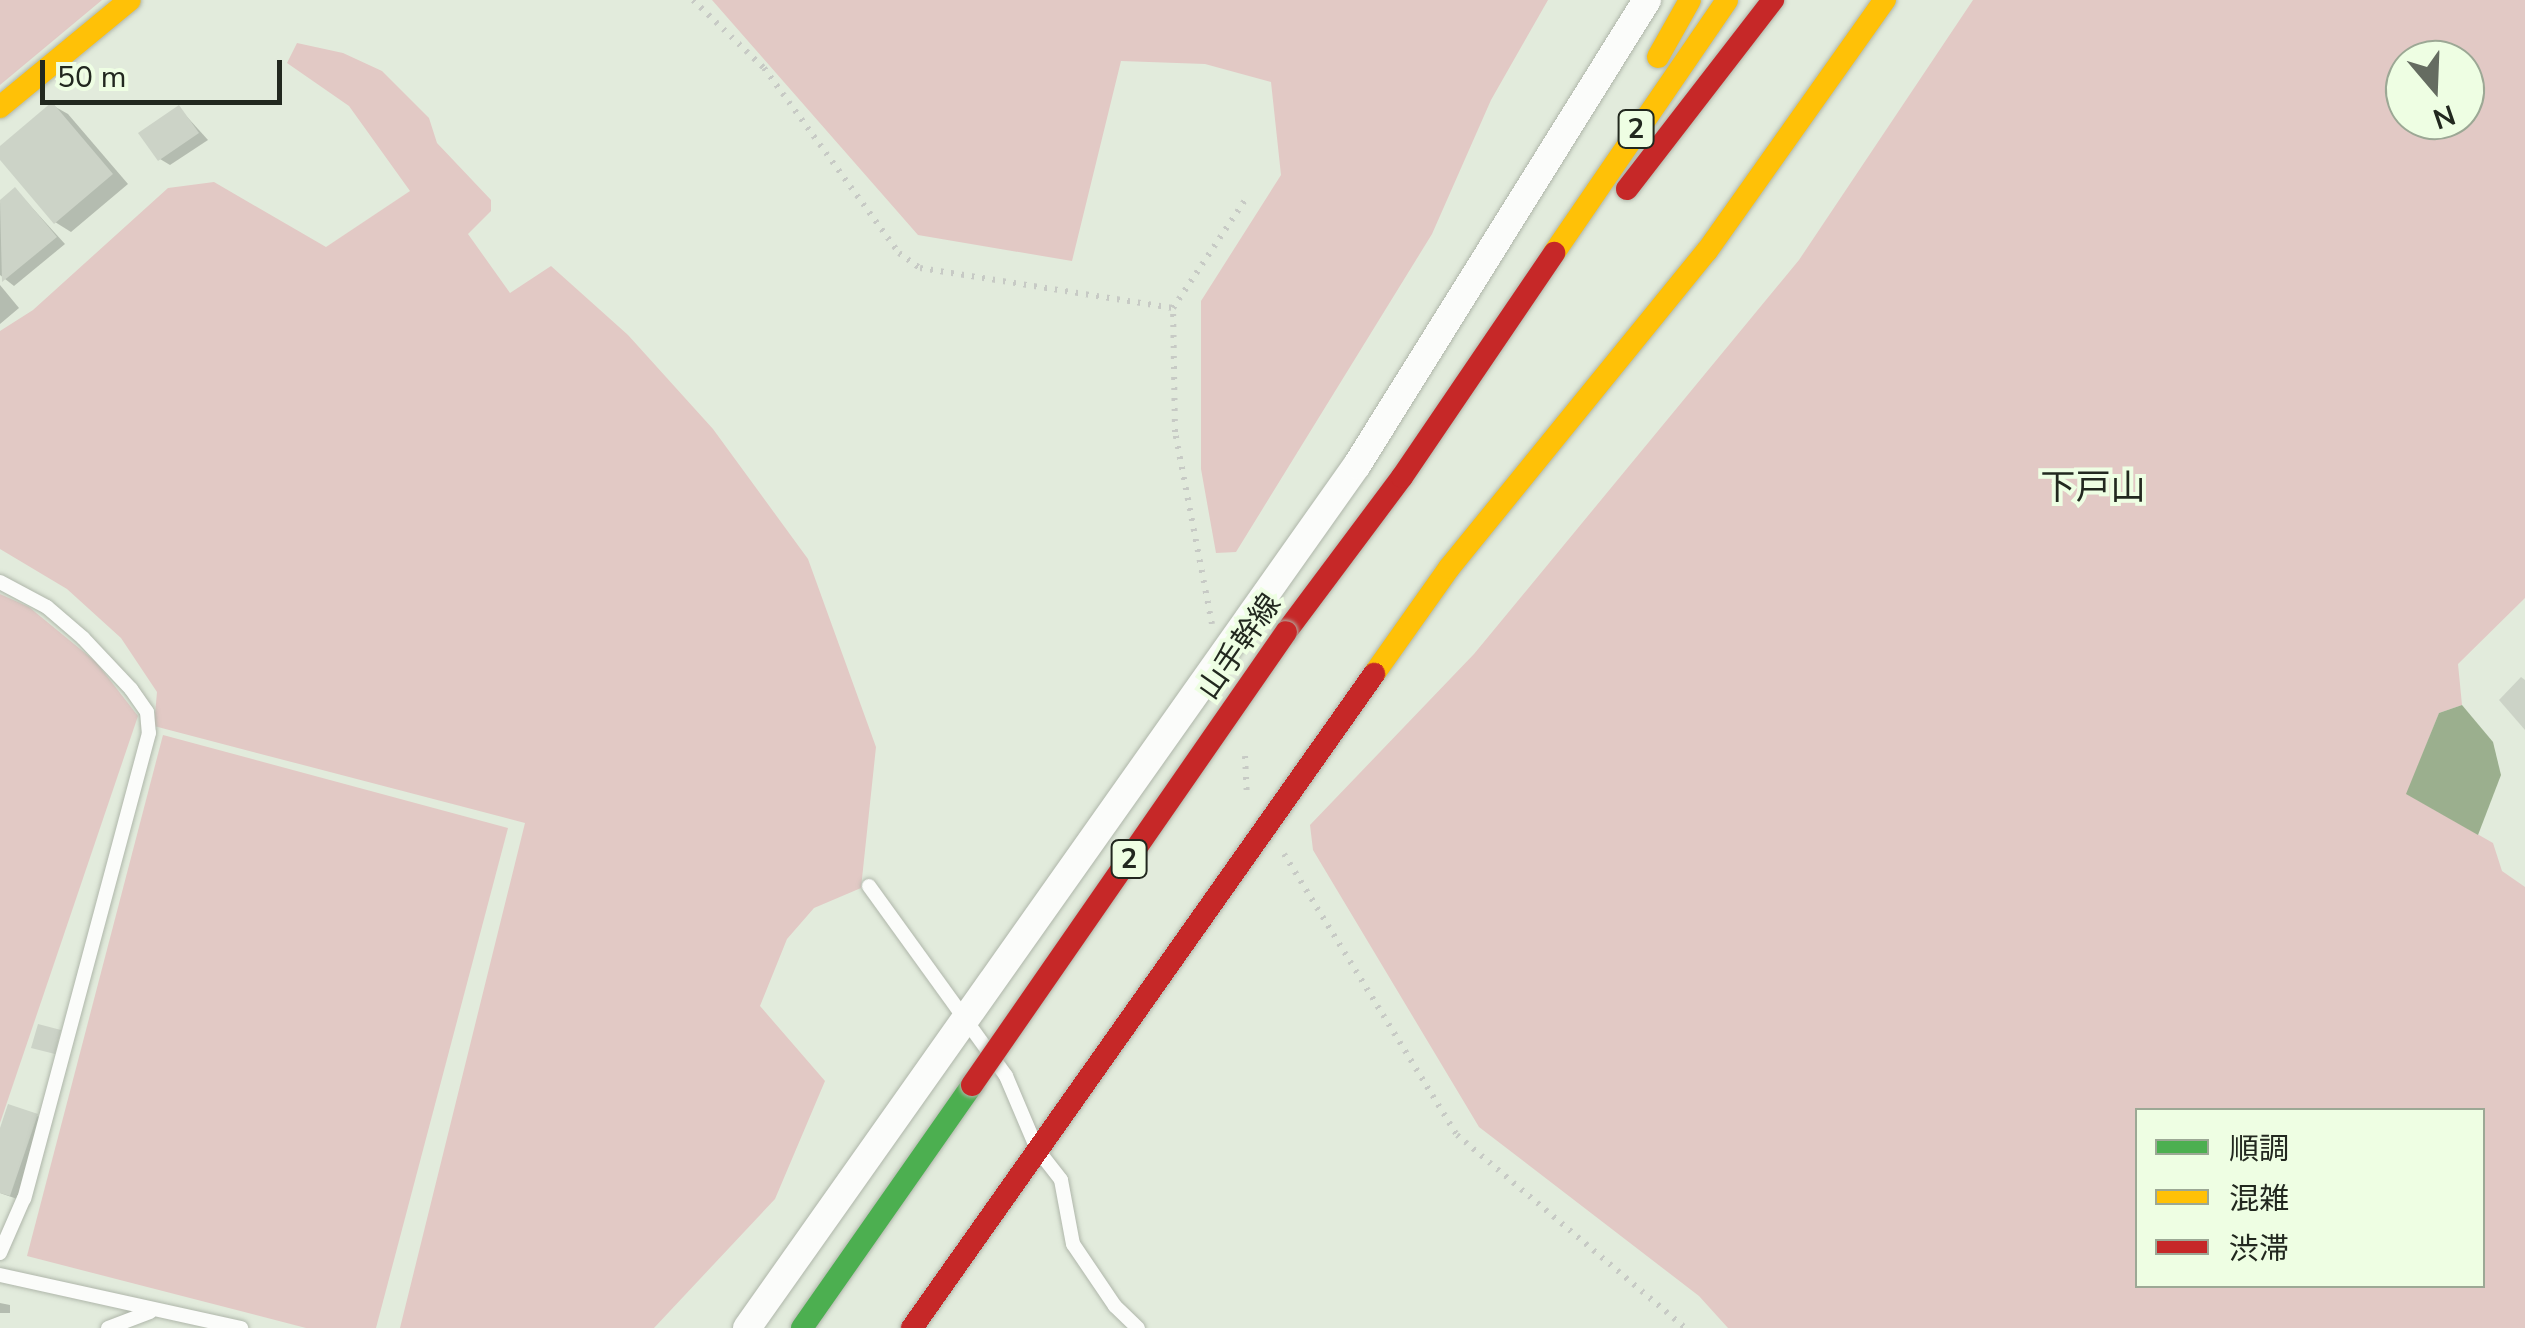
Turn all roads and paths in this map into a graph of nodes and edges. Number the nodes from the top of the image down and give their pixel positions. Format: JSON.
{"nodes":[{"id":1,"x":130,"y":0,"type":"edge"},
{"id":2,"x":694,"y":0,"type":"edge"},
{"id":3,"x":1647,"y":0,"type":"edge"},
{"id":4,"x":1690,"y":0,"type":"edge"},
{"id":5,"x":1727,"y":0,"type":"edge"},
{"id":6,"x":1774,"y":0,"type":"edge"},
{"id":7,"x":1885,"y":0,"type":"edge"},
{"id":8,"x":0,"y":107,"type":"edge"},
{"id":9,"x":1245,"y":200,"type":"dead end"},
{"id":10,"x":1546,"y":258,"type":"junction"},
{"id":11,"x":1174,"y":308,"type":"junction"},
{"id":12,"x":1402,"y":477,"type":"junction"},
{"id":13,"x":0,"y":582,"type":"edge"},
{"id":14,"x":1222,"y":655,"type":"junction"},
{"id":15,"x":1245,"y":738,"type":"dead end"},
{"id":16,"x":1266,"y":823,"type":"junction"},
{"id":17,"x":869,"y":886,"type":"dead end"},
{"id":18,"x":965,"y":1020,"type":"junction"},
{"id":19,"x":1038,"y":1149,"type":"junction"},
{"id":20,"x":0,"y":1253,"type":"edge"},
{"id":21,"x":0,"y":1275,"type":"edge"},
{"id":22,"x":152,"y":1312,"type":"junction"},
{"id":23,"x":108,"y":1328,"type":"edge"},
{"id":24,"x":241,"y":1328,"type":"edge"},
{"id":25,"x":747,"y":1328,"type":"edge"},
{"id":26,"x":802,"y":1328,"type":"edge"},
{"id":27,"x":912,"y":1328,"type":"edge"},
{"id":28,"x":1138,"y":1328,"type":"edge"},
{"id":29,"x":1685,"y":1328,"type":"edge"}],
"edges":[{"from":1,"to":8,"type":"main road"},
{"from":2,"to":11,"type":"path"},
{"from":3,"to":14,"type":"street"},
{"from":4,"to":10,"type":"main road"},
{"from":5,"to":10,"type":"main road","name":"山手幹線","number":"2"},
{"from":6,"to":12,"type":"main road"},
{"from":7,"to":16,"type":"main road"},
{"from":9,"to":11,"type":"path"},
{"from":10,"to":12,"type":"main road","name":"山手幹線","number":"2"},
{"from":11,"to":14,"type":"path"},
{"from":12,"to":26,"type":"main road","name":"山手幹線","number":"2","bridge":true},
{"from":13,"to":20,"type":"lane"},
{"from":14,"to":18,"type":"street"},
{"from":15,"to":16,"type":"path"},
{"from":16,"to":19,"type":"main road"},
{"from":16,"to":29,"type":"path"},
{"from":17,"to":18,"type":"lane"},
{"from":18,"to":19,"type":"lane"},
{"from":18,"to":25,"type":"street"},
{"from":19,"to":27,"type":"main road"},
{"from":19,"to":28,"type":"lane"},
{"from":21,"to":22,"type":"lane"},
{"from":22,"to":23,"type":"lane"},
{"from":22,"to":24,"type":"lane"}]}
